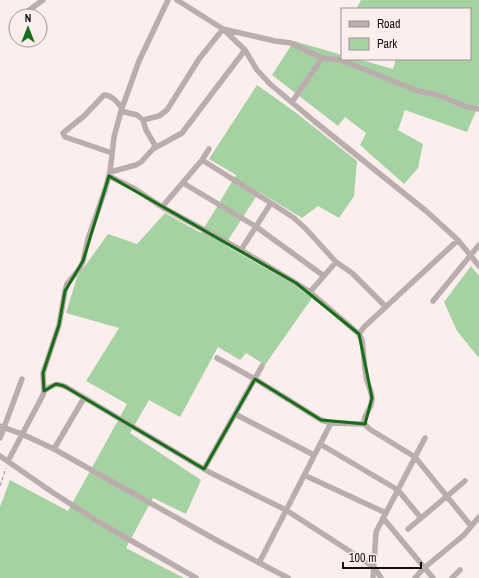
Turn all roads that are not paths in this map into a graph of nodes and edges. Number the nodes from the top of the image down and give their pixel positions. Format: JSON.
{"nodes":[{"id":1,"x":43,"y":0,"type":"edge"},
{"id":2,"x":168,"y":0,"type":"edge"},
{"id":3,"x":177,"y":0,"type":"edge"},
{"id":4,"x":32,"y":8,"type":"edge"},
{"id":5,"x":223,"y":29,"type":"junction"},
{"id":6,"x":245,"y":50,"type":"junction"},
{"id":7,"x":322,"y":58,"type":"junction"},
{"id":8,"x":292,"y":102,"type":"junction"},
{"id":9,"x":121,"y":109,"type":"junction"},
{"id":10,"x":479,"y":109,"type":"edge"},
{"id":11,"x":143,"y":120,"type":"junction"},
{"id":12,"x":156,"y":147,"type":"junction"},
{"id":13,"x":209,"y":149,"type":"dead end"},
{"id":14,"x":112,"y":153,"type":"junction"},
{"id":15,"x":202,"y":160,"type":"junction"},
{"id":16,"x":109,"y":174,"type":"junction"},
{"id":17,"x":183,"y":183,"type":"junction"},
{"id":18,"x":271,"y":203,"type":"junction"},
{"id":19,"x":162,"y":207,"type":"junction"},
{"id":20,"x":255,"y":226,"type":"junction"},
{"id":21,"x":458,"y":240,"type":"junction"},
{"id":22,"x":479,"y":245,"type":"edge"},
{"id":23,"x":241,"y":250,"type":"junction"},
{"id":24,"x":471,"y":256,"type":"junction"},
{"id":25,"x":336,"y":262,"type":"junction"},
{"id":26,"x":479,"y":266,"type":"edge"},
{"id":27,"x":324,"y":276,"type":"junction"},
{"id":28,"x":310,"y":292,"type":"junction"},
{"id":29,"x":433,"y":301,"type":"dead end"},
{"id":30,"x":386,"y":307,"type":"junction"},
{"id":31,"x":359,"y":334,"type":"junction"},
{"id":32,"x":217,"y":358,"type":"dead end"},
{"id":33,"x":262,"y":366,"type":"dead end"},
{"id":34,"x":22,"y":379,"type":"dead end"},
{"id":35,"x":255,"y":379,"type":"junction"},
{"id":36,"x":44,"y":391,"type":"junction"},
{"id":37,"x":84,"y":398,"type":"junction"},
{"id":38,"x":235,"y":414,"type":"junction"},
{"id":39,"x":331,"y":423,"type":"junction"},
{"id":40,"x":365,"y":424,"type":"junction"},
{"id":41,"x":2,"y":427,"type":"edge"},
{"id":42,"x":22,"y":434,"type":"junction"},
{"id":43,"x":0,"y":438,"type":"edge"},
{"id":44,"x":425,"y":438,"type":"dead end"},
{"id":45,"x":320,"y":444,"type":"junction"},
{"id":46,"x":54,"y":449,"type":"junction"},
{"id":47,"x":314,"y":455,"type":"junction"},
{"id":48,"x":0,"y":456,"type":"edge"},
{"id":49,"x":415,"y":457,"type":"junction"},
{"id":50,"x":8,"y":461,"type":"junction"},
{"id":51,"x":204,"y":469,"type":"junction"},
{"id":52,"x":304,"y":475,"type":"junction"},
{"id":53,"x":465,"y":481,"type":"dead end"},
{"id":54,"x":398,"y":490,"type":"junction"},
{"id":55,"x":447,"y":496,"type":"junction"},
{"id":56,"x":286,"y":510,"type":"junction"},
{"id":57,"x":385,"y":516,"type":"junction"},
{"id":58,"x":479,"y":517,"type":"edge"},
{"id":59,"x":421,"y":518,"type":"junction"},
{"id":60,"x":471,"y":526,"type":"junction"},
{"id":61,"x":408,"y":529,"type":"dead end"},
{"id":62,"x":260,"y":563,"type":"junction"},
{"id":63,"x":374,"y":567,"type":"junction"},
{"id":64,"x":424,"y":568,"type":"junction"},
{"id":65,"x":460,"y":570,"type":"dead end"},
{"id":66,"x":196,"y":578,"type":"edge"},
{"id":67,"x":288,"y":578,"type":"edge"},
{"id":68,"x":373,"y":578,"type":"edge"},
{"id":69,"x":381,"y":578,"type":"edge"},
{"id":70,"x":415,"y":578,"type":"edge"},
{"id":71,"x":434,"y":578,"type":"edge"},
{"id":72,"x":452,"y":578,"type":"edge"}],
"edges":[{"from":1,"to":4,"type":"street"},
{"from":2,"to":9,"type":"street"},
{"from":3,"to":5,"type":"street"},
{"from":5,"to":6,"type":"street"},
{"from":5,"to":7,"type":"street"},
{"from":5,"to":11,"type":"street"},
{"from":6,"to":8,"type":"street"},
{"from":6,"to":12,"type":"street"},
{"from":7,"to":8,"type":"street"},
{"from":7,"to":10,"type":"street"},
{"from":8,"to":21,"type":"street"},
{"from":9,"to":11,"type":"street"},
{"from":9,"to":14,"type":"street"},
{"from":9,"to":14,"type":"street"},
{"from":11,"to":12,"type":"street"},
{"from":12,"to":16,"type":"street"},
{"from":13,"to":15,"type":"street"},
{"from":14,"to":16,"type":"street"},
{"from":15,"to":17,"type":"street"},
{"from":15,"to":18,"type":"street"},
{"from":16,"to":19,"type":"street"},
{"from":16,"to":36,"type":"street"},
{"from":17,"to":19,"type":"street"},
{"from":17,"to":20,"type":"street"},
{"from":18,"to":20,"type":"street"},
{"from":18,"to":25,"type":"street"},
{"from":19,"to":23,"type":"street"},
{"from":20,"to":23,"type":"street"},
{"from":20,"to":27,"type":"street"},
{"from":21,"to":24,"type":"street"},
{"from":21,"to":30,"type":"street"},
{"from":22,"to":24,"type":"street"},
{"from":23,"to":28,"type":"street"},
{"from":24,"to":26,"type":"street"},
{"from":24,"to":29,"type":"street"},
{"from":25,"to":27,"type":"street"},
{"from":25,"to":30,"type":"street"},
{"from":27,"to":28,"type":"street"},
{"from":28,"to":31,"type":"street"},
{"from":30,"to":31,"type":"street"},
{"from":31,"to":40,"type":"street"},
{"from":32,"to":35,"type":"street"},
{"from":33,"to":35,"type":"street"},
{"from":34,"to":41,"type":"street"},
{"from":35,"to":38,"type":"street"},
{"from":35,"to":39,"type":"street"},
{"from":36,"to":37,"type":"street"},
{"from":36,"to":42,"type":"street"},
{"from":37,"to":46,"type":"street"},
{"from":37,"to":51,"type":"street"},
{"from":38,"to":47,"type":"street"},
{"from":38,"to":51,"type":"street"},
{"from":39,"to":40,"type":"street"},
{"from":39,"to":45,"type":"street"},
{"from":40,"to":49,"type":"street"},
{"from":41,"to":42,"type":"street"},
{"from":41,"to":43,"type":"street"},
{"from":42,"to":46,"type":"street"},
{"from":42,"to":50,"type":"street"},
{"from":44,"to":49,"type":"street"},
{"from":45,"to":47,"type":"street"},
{"from":45,"to":54,"type":"street"},
{"from":46,"to":62,"type":"street"},
{"from":47,"to":52,"type":"street"},
{"from":48,"to":50,"type":"street"},
{"from":49,"to":54,"type":"street"},
{"from":49,"to":55,"type":"street"},
{"from":50,"to":66,"type":"street"},
{"from":51,"to":56,"type":"street"},
{"from":52,"to":56,"type":"street"},
{"from":52,"to":57,"type":"street"},
{"from":53,"to":55,"type":"street"},
{"from":54,"to":57,"type":"street"},
{"from":54,"to":59,"type":"street"},
{"from":55,"to":59,"type":"street"},
{"from":55,"to":60,"type":"street"},
{"from":56,"to":62,"type":"street"},
{"from":56,"to":63,"type":"street"},
{"from":57,"to":63,"type":"street"},
{"from":57,"to":64,"type":"street"},
{"from":58,"to":60,"type":"street"},
{"from":59,"to":61,"type":"street"},
{"from":60,"to":64,"type":"street"},
{"from":62,"to":67,"type":"street"},
{"from":63,"to":68,"type":"street"},
{"from":63,"to":69,"type":"street"},
{"from":64,"to":70,"type":"street"},
{"from":64,"to":71,"type":"street"},
{"from":65,"to":72,"type":"street"}]}
